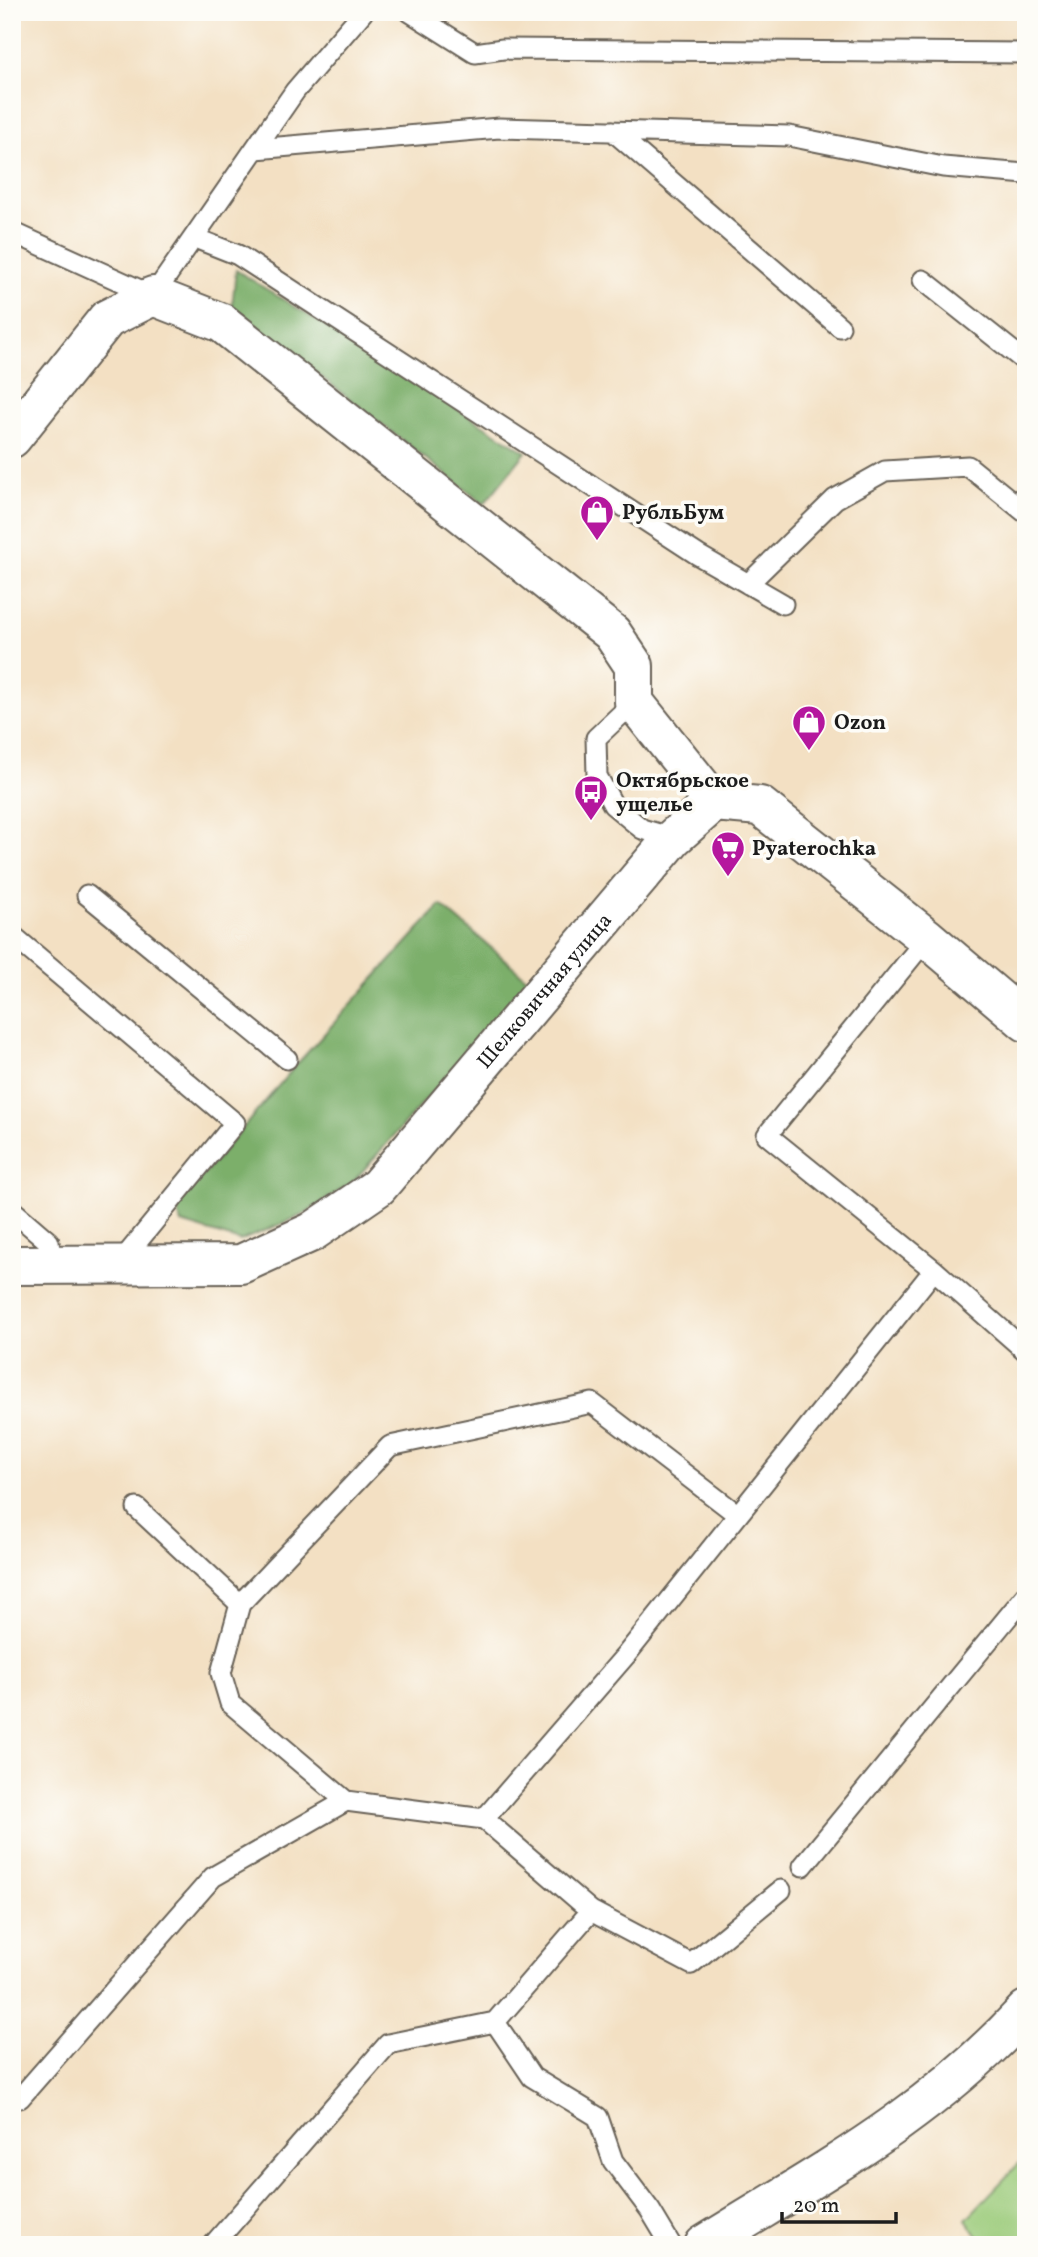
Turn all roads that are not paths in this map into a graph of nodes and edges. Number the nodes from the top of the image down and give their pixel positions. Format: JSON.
{"nodes":[{"id":1,"x":363,"y":12,"type":"edge"},
{"id":2,"x":410,"y":12,"type":"edge"},
{"id":3,"x":1026,"y":53,"type":"edge"},
{"id":4,"x":613,"y":131,"type":"junction"},
{"id":5,"x":256,"y":149,"type":"junction"},
{"id":6,"x":1026,"y":174,"type":"edge"},
{"id":7,"x":12,"y":232,"type":"edge"},
{"id":8,"x":195,"y":238,"type":"junction"},
{"id":9,"x":923,"y":280,"type":"dead end"},
{"id":10,"x":152,"y":296,"type":"junction"},
{"id":11,"x":840,"y":327,"type":"dead end"},
{"id":12,"x":1026,"y":362,"type":"edge"},
{"id":13,"x":12,"y":438,"type":"edge"},
{"id":14,"x":1026,"y":513,"type":"edge"},
{"id":15,"x":748,"y":584,"type":"junction"},
{"id":16,"x":783,"y":604,"type":"dead end"},
{"id":17,"x":634,"y":702,"type":"junction"},
{"id":18,"x":714,"y":802,"type":"junction"},
{"id":19,"x":673,"y":838,"type":"junction"},
{"id":20,"x":88,"y":895,"type":"dead end"},
{"id":21,"x":12,"y":935,"type":"edge"},
{"id":22,"x":927,"y":938,"type":"junction"},
{"id":23,"x":1026,"y":1022,"type":"edge"},
{"id":24,"x":287,"y":1059,"type":"dead end"},
{"id":25,"x":12,"y":1210,"type":"edge"},
{"id":26,"x":119,"y":1264,"type":"junction"},
{"id":27,"x":12,"y":1265,"type":"edge"},
{"id":28,"x":52,"y":1267,"type":"junction"},
{"id":29,"x":934,"y":1270,"type":"junction"},
{"id":30,"x":1026,"y":1351,"type":"edge"},
{"id":31,"x":137,"y":1508,"type":"dead end"},
{"id":32,"x":738,"y":1515,"type":"junction"},
{"id":33,"x":1026,"y":1595,"type":"edge"},
{"id":34,"x":240,"y":1604,"type":"junction"},
{"id":35,"x":346,"y":1801,"type":"junction"},
{"id":36,"x":484,"y":1819,"type":"junction"},
{"id":37,"x":803,"y":1866,"type":"dead end"},
{"id":38,"x":781,"y":1890,"type":"dead end"},
{"id":39,"x":591,"y":1911,"type":"junction"},
{"id":40,"x":1026,"y":2010,"type":"edge"},
{"id":41,"x":495,"y":2022,"type":"junction"},
{"id":42,"x":20,"y":2098,"type":"dead end"},
{"id":43,"x":213,"y":2245,"type":"edge"},
{"id":44,"x":671,"y":2245,"type":"edge"},
{"id":45,"x":704,"y":2245,"type":"edge"}],
"edges":[{"from":1,"to":5,"type":"lane"},
{"from":2,"to":3,"type":"lane"},
{"from":4,"to":5,"type":"lane"},
{"from":4,"to":6,"type":"lane"},
{"from":4,"to":11,"type":"lane"},
{"from":5,"to":8,"type":"lane"},
{"from":7,"to":10,"type":"lane"},
{"from":8,"to":10,"type":"lane"},
{"from":8,"to":15,"type":"lane"},
{"from":9,"to":12,"type":"lane"},
{"from":10,"to":13,"type":"street"},
{"from":10,"to":17,"type":"street"},
{"from":14,"to":15,"type":"lane"},
{"from":15,"to":16,"type":"lane"},
{"from":17,"to":18,"type":"street"},
{"from":17,"to":19,"type":"lane"},
{"from":18,"to":19,"type":"street","name":"Шелковичная улица"},
{"from":18,"to":22,"type":"street"},
{"from":19,"to":26,"type":"street","name":"Шелковичная улица"},
{"from":20,"to":24,"type":"lane"},
{"from":21,"to":26,"type":"lane"},
{"from":22,"to":23,"type":"street"},
{"from":22,"to":29,"type":"lane"},
{"from":25,"to":28,"type":"lane"},
{"from":26,"to":28,"type":"street","name":"Шелковичная улица"},
{"from":27,"to":28,"type":"street","name":"Шелковичная улица"},
{"from":29,"to":30,"type":"lane"},
{"from":29,"to":32,"type":"lane"},
{"from":31,"to":34,"type":"lane"},
{"from":32,"to":34,"type":"lane"},
{"from":32,"to":36,"type":"lane"},
{"from":33,"to":37,"type":"lane"},
{"from":34,"to":35,"type":"lane"},
{"from":35,"to":36,"type":"lane"},
{"from":35,"to":42,"type":"lane"},
{"from":36,"to":39,"type":"lane"},
{"from":38,"to":39,"type":"lane"},
{"from":39,"to":41,"type":"lane"},
{"from":40,"to":45,"type":"street"},
{"from":41,"to":43,"type":"lane"},
{"from":41,"to":44,"type":"lane"}]}
